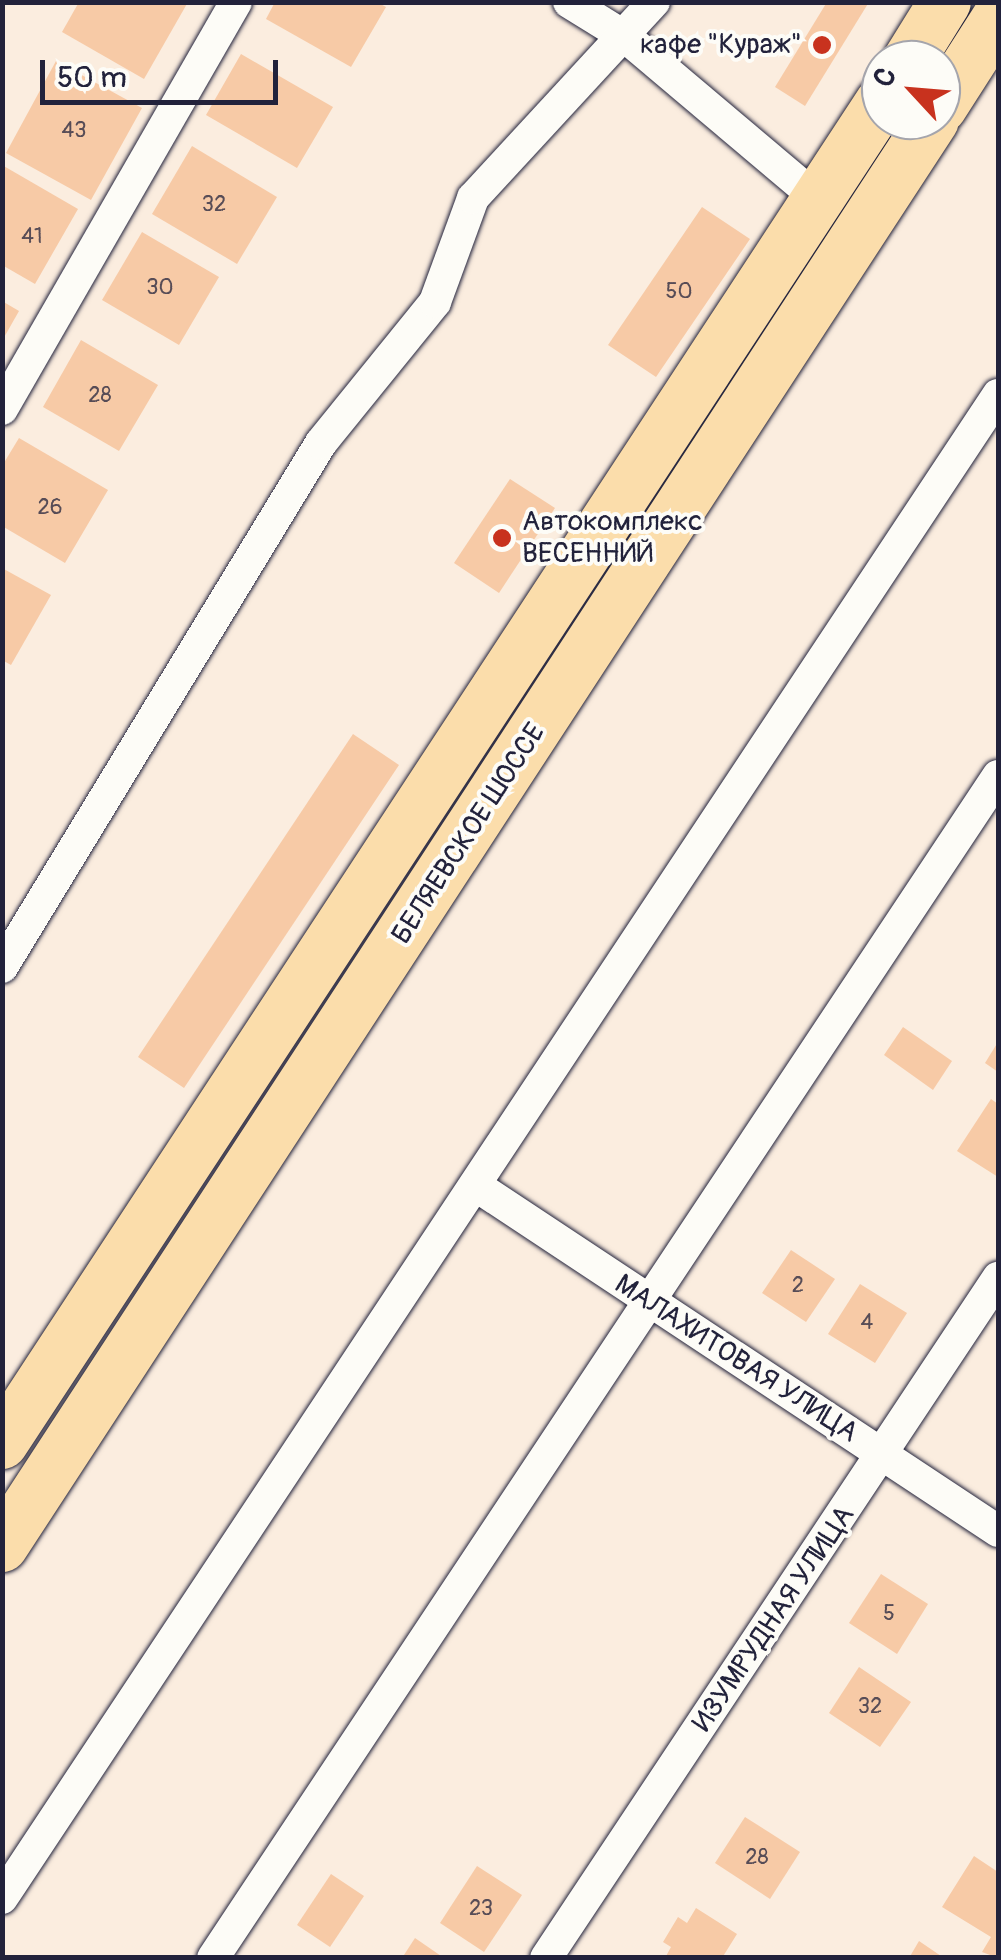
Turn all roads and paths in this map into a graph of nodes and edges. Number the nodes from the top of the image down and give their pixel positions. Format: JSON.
{"nodes":[{"id":1,"x":236,"y":2,"type":"edge"},
{"id":2,"x":568,"y":2,"type":"edge"},
{"id":3,"x":654,"y":2,"type":"edge"},
{"id":4,"x":945,"y":2,"type":"edge"},
{"id":5,"x":998,"y":18,"type":"edge"},
{"id":6,"x":627,"y":38,"type":"junction"},
{"id":7,"x":921,"y":40,"type":"edge"},
{"id":8,"x":961,"y":76,"type":"edge"},
{"id":9,"x":861,"y":135,"type":"edge"},
{"id":10,"x":920,"y":140,"type":"edge"},
{"id":11,"x":819,"y":200,"type":"junction"},
{"id":12,"x":998,"y":396,"type":"edge"},
{"id":13,"x":2,"y":408,"type":"edge"},
{"id":14,"x":998,"y":776,"type":"edge"},
{"id":15,"x":2,"y":966,"type":"edge"},
{"id":16,"x":475,"y":1185,"type":"junction"},
{"id":17,"x":998,"y":1278,"type":"edge"},
{"id":18,"x":650,"y":1306,"type":"junction"},
{"id":19,"x":2,"y":1443,"type":"edge"},
{"id":20,"x":884,"y":1455,"type":"junction"},
{"id":21,"x":998,"y":1531,"type":"edge"},
{"id":22,"x":2,"y":1546,"type":"edge"},
{"id":23,"x":2,"y":1898,"type":"edge"},
{"id":24,"x":213,"y":1958,"type":"edge"},
{"id":25,"x":546,"y":1958,"type":"edge"}],
"edges":[{"from":1,"to":13,"type":"street"},
{"from":2,"to":6,"type":"street"},
{"from":3,"to":6,"type":"street"},
{"from":4,"to":7,"type":"main road"},
{"from":5,"to":8,"type":"main road"},
{"from":6,"to":11,"type":"street"},
{"from":6,"to":15,"type":"street"},
{"from":9,"to":11,"type":"main road","name":"БЕЛЯЕВСКОЕ ШОССЕ"},
{"from":10,"to":22,"type":"main road","name":"БЕЛЯЕВСКОЕ ШОССЕ"},
{"from":11,"to":19,"type":"main road","name":"БЕЛЯЕВСКОЕ ШОССЕ"},
{"from":12,"to":16,"type":"street"},
{"from":14,"to":18,"type":"street"},
{"from":16,"to":18,"type":"street","name":"МАЛАХИТОВАЯ УЛИЦА"},
{"from":16,"to":23,"type":"street"},
{"from":17,"to":20,"type":"street","name":"ИЗУМРУДНАЯ УЛИЦА"},
{"from":18,"to":20,"type":"street","name":"МАЛАХИТОВАЯ УЛИЦА"},
{"from":18,"to":24,"type":"street"},
{"from":20,"to":21,"type":"street","name":"МАЛАХИТОВАЯ УЛИЦА"},
{"from":20,"to":25,"type":"street","name":"ИЗУМРУДНАЯ УЛИЦА"}]}
